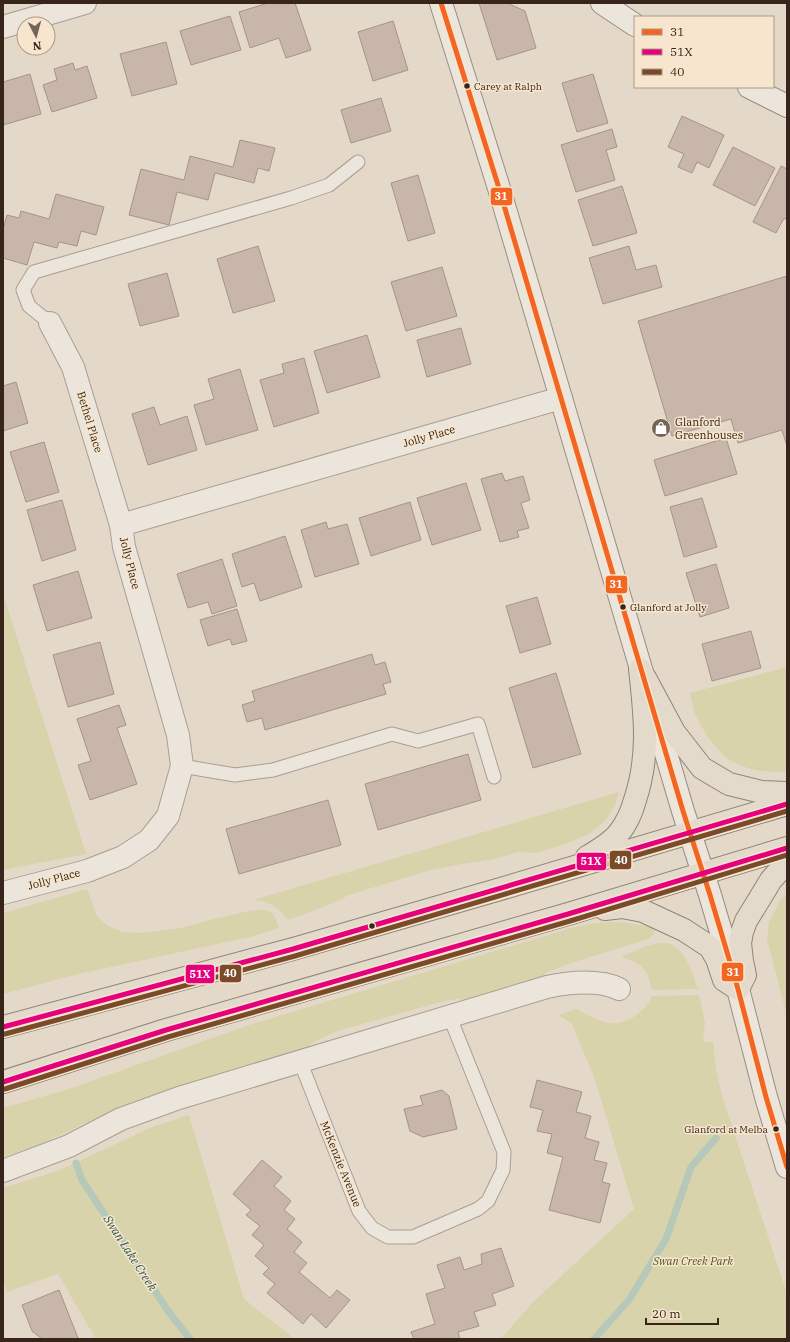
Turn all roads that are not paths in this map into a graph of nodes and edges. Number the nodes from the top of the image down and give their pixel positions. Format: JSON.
{"nodes":[{"id":1,"x":85,"y":3,"type":"edge"},
{"id":2,"x":440,"y":3,"type":"edge"},
{"id":3,"x":453,"y":3,"type":"edge"},
{"id":4,"x":602,"y":3,"type":"edge"},
{"id":5,"x":634,"y":24,"type":"edge"},
{"id":6,"x":3,"y":27,"type":"edge"},
{"id":7,"x":456,"y":50,"type":"junction"},
{"id":8,"x":751,"y":88,"type":"edge"},
{"id":9,"x":787,"y":106,"type":"edge"},
{"id":10,"x":358,"y":162,"type":"dead end"},
{"id":11,"x":50,"y":323,"type":"joint"},
{"id":12,"x":561,"y":398,"type":"junction"},
{"id":13,"x":121,"y":525,"type":"junction"},
{"id":14,"x":640,"y":669,"type":"junction"},
{"id":15,"x":182,"y":766,"type":"junction"},
{"id":16,"x":494,"y":777,"type":"dead end"},
{"id":17,"x":787,"y":793,"type":"edge"},
{"id":18,"x":787,"y":804,"type":"edge"},
{"id":19,"x":690,"y":832,"type":"junction"},
{"id":20,"x":787,"y":848,"type":"edge"},
{"id":21,"x":787,"y":862,"type":"edge"},
{"id":22,"x":566,"y":870,"type":"junction"},
{"id":23,"x":703,"y":873,"type":"junction"},
{"id":24,"x":3,"y":893,"type":"edge"},
{"id":25,"x":568,"y":914,"type":"junction"},
{"id":26,"x":619,"y":989,"type":"dead end"},
{"id":27,"x":738,"y":989,"type":"junction"},
{"id":28,"x":449,"y":1015,"type":"junction"},
{"id":29,"x":3,"y":1027,"type":"edge"},
{"id":30,"x":300,"y":1061,"type":"junction"},
{"id":31,"x":3,"y":1082,"type":"edge"},
{"id":32,"x":787,"y":1168,"type":"edge"},
{"id":33,"x":3,"y":1171,"type":"edge"}],
"edges":[{"from":1,"to":6,"type":"street"},
{"from":2,"to":7,"type":"street"},
{"from":3,"to":7,"type":"street"},
{"from":4,"to":5,"type":"street"},
{"from":7,"to":12,"type":"street"},
{"from":8,"to":9,"type":"street"},
{"from":10,"to":11,"type":"lane"},
{"from":11,"to":13,"type":"street","name":"Bethel Place"},
{"from":12,"to":13,"type":"street","name":"Jolly Place"},
{"from":12,"to":14,"type":"street"},
{"from":13,"to":15,"type":"street","name":"Jolly Place"},
{"from":14,"to":17,"type":"main road"},
{"from":14,"to":19,"type":"street"},
{"from":14,"to":22,"type":"main road"},
{"from":15,"to":16,"type":"lane"},
{"from":15,"to":24,"type":"street","name":"Jolly Place"},
{"from":18,"to":19,"type":"main road"},
{"from":19,"to":22,"type":"main road"},
{"from":19,"to":23,"type":"street"},
{"from":20,"to":23,"type":"main road"},
{"from":21,"to":27,"type":"main road"},
{"from":22,"to":29,"type":"main road"},
{"from":23,"to":25,"type":"main road"},
{"from":23,"to":27,"type":"street"},
{"from":25,"to":27,"type":"main road"},
{"from":25,"to":31,"type":"main road"},
{"from":26,"to":28,"type":"street"},
{"from":27,"to":32,"type":"street"},
{"from":28,"to":30,"type":"street"},
{"from":28,"to":30,"type":"lane","name":"McKenzie Avenue"},
{"from":30,"to":33,"type":"street"}]}
